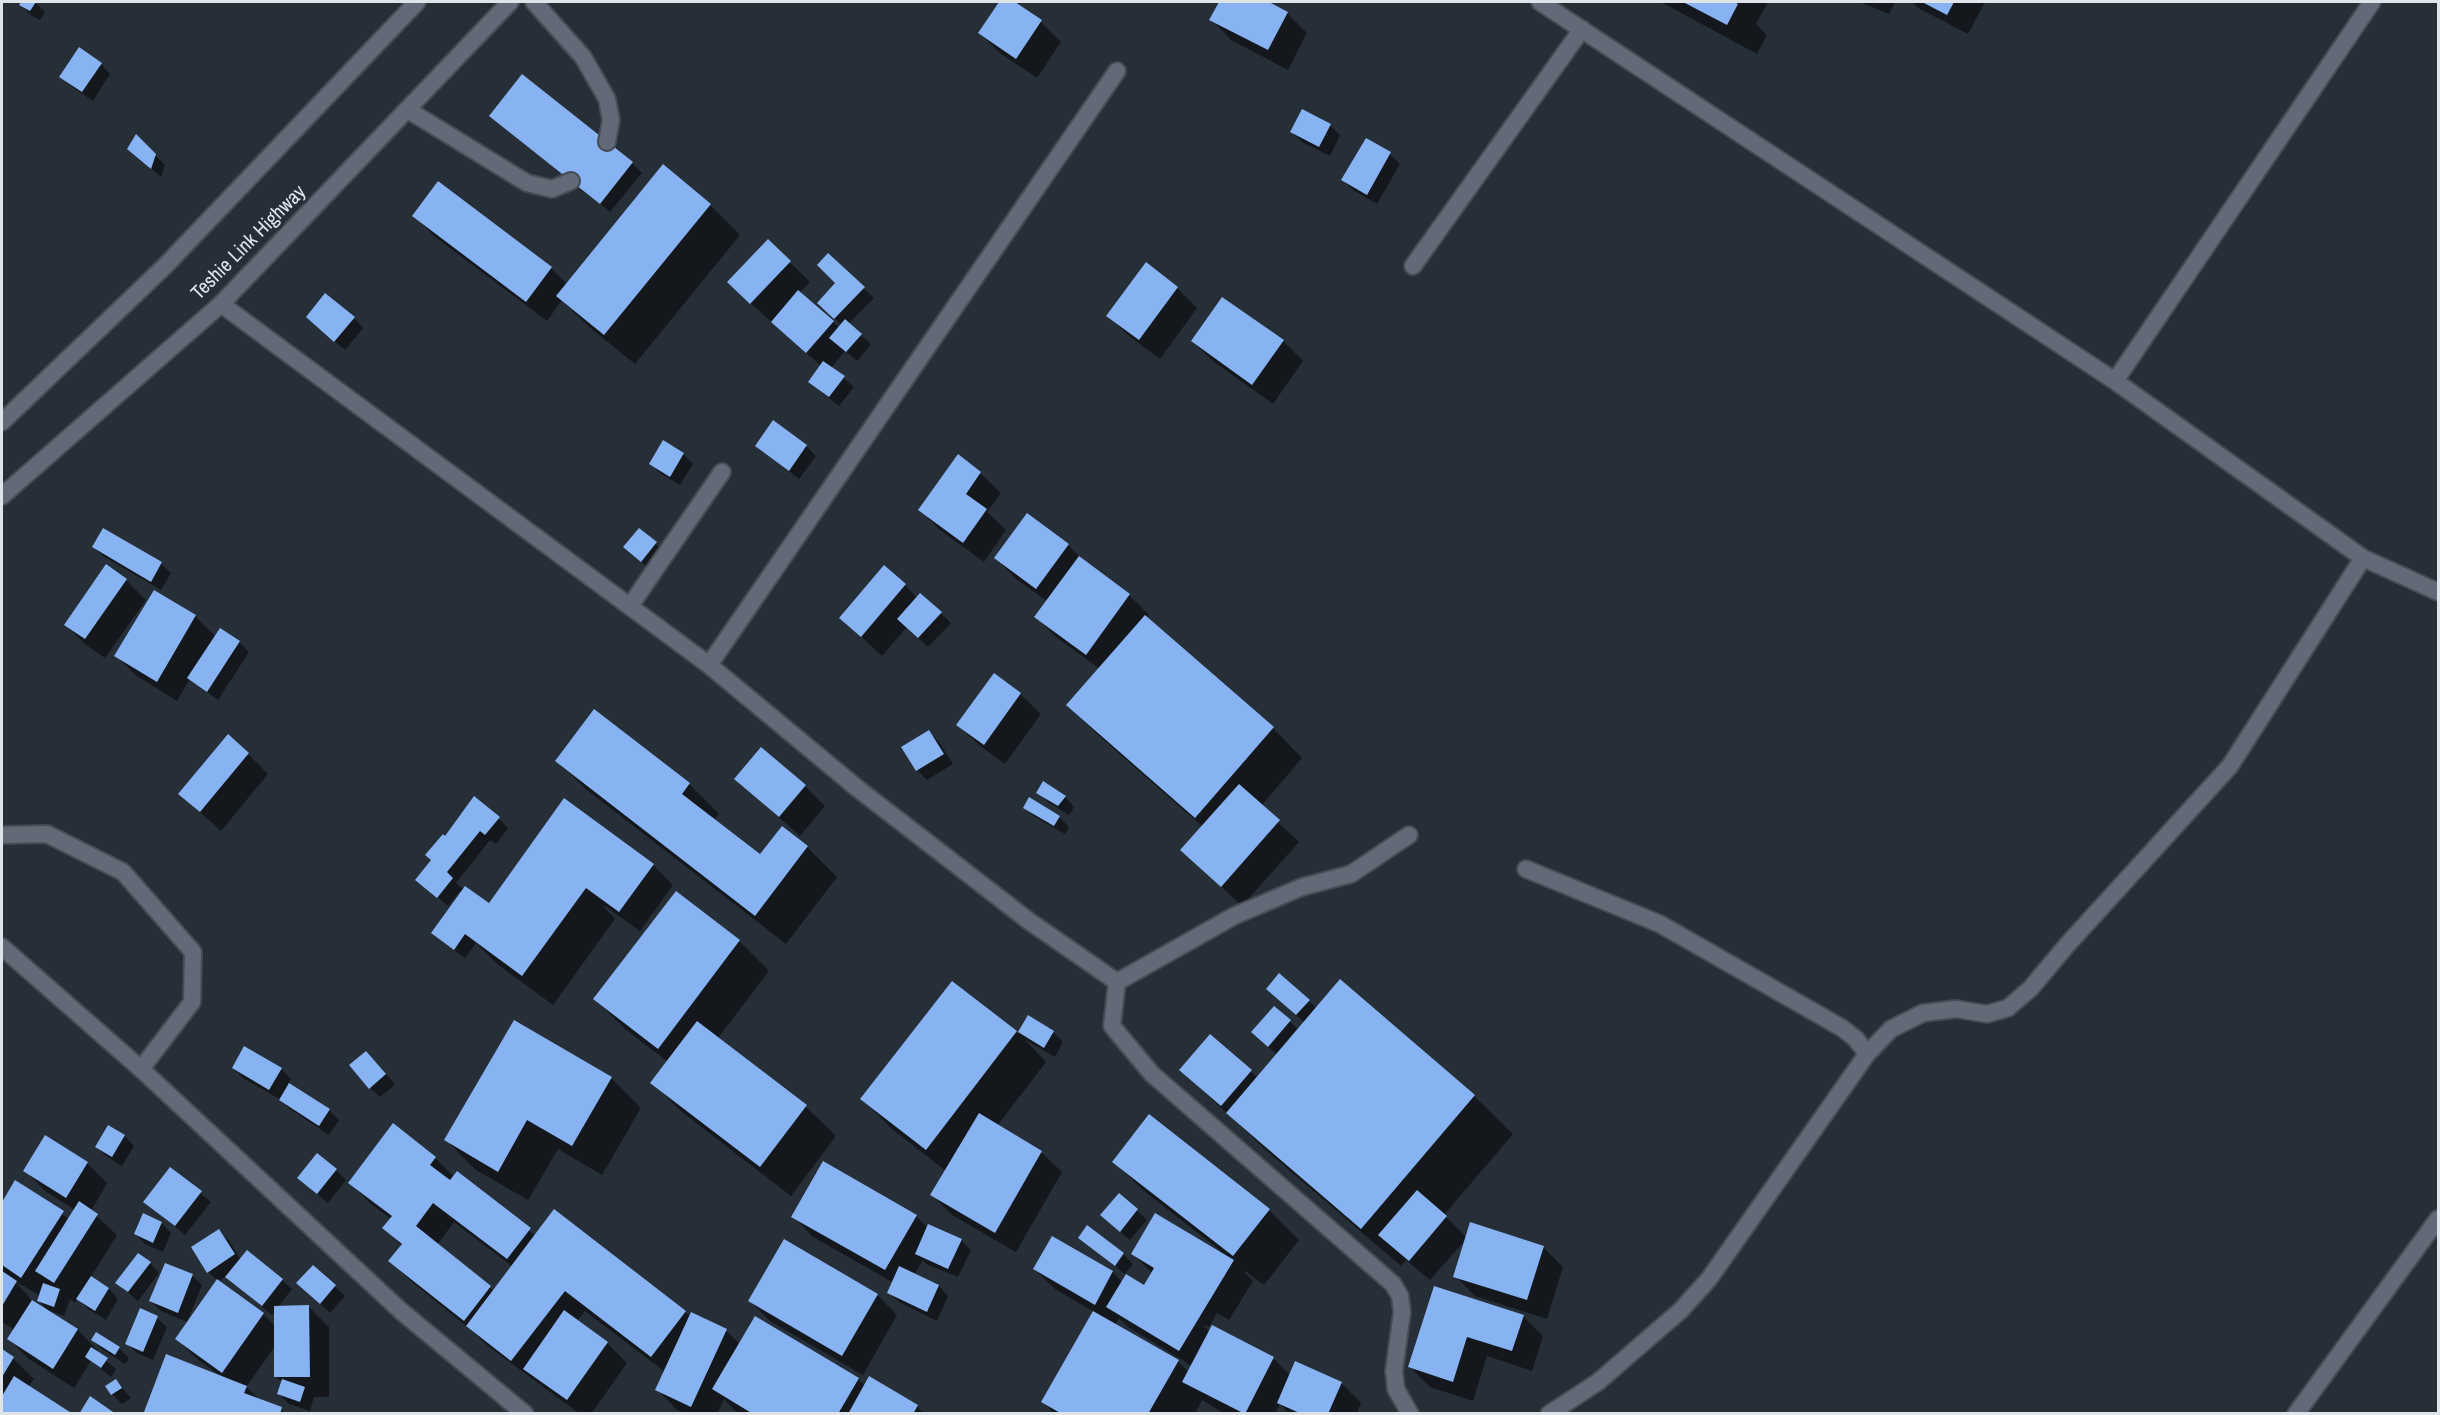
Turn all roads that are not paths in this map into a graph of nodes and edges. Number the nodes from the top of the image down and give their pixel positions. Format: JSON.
{"nodes":[{"id":1,"x":417,"y":2,"type":"edge"},
{"id":2,"x":510,"y":2,"type":"edge"},
{"id":3,"x":534,"y":2,"type":"edge"},
{"id":4,"x":1540,"y":2,"type":"edge"},
{"id":5,"x":2372,"y":2,"type":"edge"},
{"id":6,"x":1582,"y":29,"type":"junction"},
{"id":7,"x":1117,"y":71,"type":"dead end"},
{"id":8,"x":408,"y":110,"type":"junction"},
{"id":9,"x":607,"y":142,"type":"dead end"},
{"id":10,"x":571,"y":181,"type":"dead end"},
{"id":11,"x":1413,"y":266,"type":"dead end"},
{"id":12,"x":221,"y":304,"type":"junction"},
{"id":13,"x":2115,"y":381,"type":"junction"},
{"id":14,"x":2,"y":422,"type":"edge"},
{"id":15,"x":722,"y":472,"type":"dead end"},
{"id":16,"x":2,"y":496,"type":"edge"},
{"id":17,"x":2363,"y":558,"type":"junction"},
{"id":18,"x":2439,"y":592,"type":"edge"},
{"id":19,"x":630,"y":606,"type":"junction"},
{"id":20,"x":709,"y":665,"type":"junction"},
{"id":21,"x":2,"y":835,"type":"edge"},
{"id":22,"x":1409,"y":835,"type":"dead end"},
{"id":23,"x":1526,"y":869,"type":"dead end"},
{"id":24,"x":2,"y":947,"type":"edge"},
{"id":25,"x":1117,"y":982,"type":"junction"},
{"id":26,"x":1867,"y":1054,"type":"junction"},
{"id":27,"x":141,"y":1069,"type":"junction"},
{"id":28,"x":2439,"y":1219,"type":"edge"},
{"id":29,"x":525,"y":1413,"type":"edge"},
{"id":30,"x":1410,"y":1413,"type":"edge"},
{"id":31,"x":1549,"y":1413,"type":"edge"},
{"id":32,"x":2296,"y":1413,"type":"edge"}],
"edges":[{"from":1,"to":14,"type":"street"},
{"from":2,"to":8,"type":"street","name":"Teshie Link Highway"},
{"from":3,"to":9,"type":"street"},
{"from":4,"to":6,"type":"street"},
{"from":5,"to":13,"type":"street"},
{"from":6,"to":11,"type":"street"},
{"from":6,"to":13,"type":"street"},
{"from":7,"to":20,"type":"street"},
{"from":8,"to":10,"type":"street"},
{"from":8,"to":12,"type":"street","name":"Teshie Link Highway"},
{"from":12,"to":16,"type":"street","name":"Teshie Link Highway"},
{"from":12,"to":19,"type":"street"},
{"from":13,"to":17,"type":"street"},
{"from":15,"to":19,"type":"street"},
{"from":17,"to":18,"type":"street"},
{"from":17,"to":26,"type":"street"},
{"from":19,"to":20,"type":"street"},
{"from":20,"to":25,"type":"street"},
{"from":21,"to":27,"type":"street"},
{"from":22,"to":25,"type":"street"},
{"from":23,"to":26,"type":"street"},
{"from":24,"to":27,"type":"street"},
{"from":25,"to":30,"type":"street"},
{"from":26,"to":31,"type":"street"},
{"from":27,"to":29,"type":"street"},
{"from":28,"to":32,"type":"street"}]}
